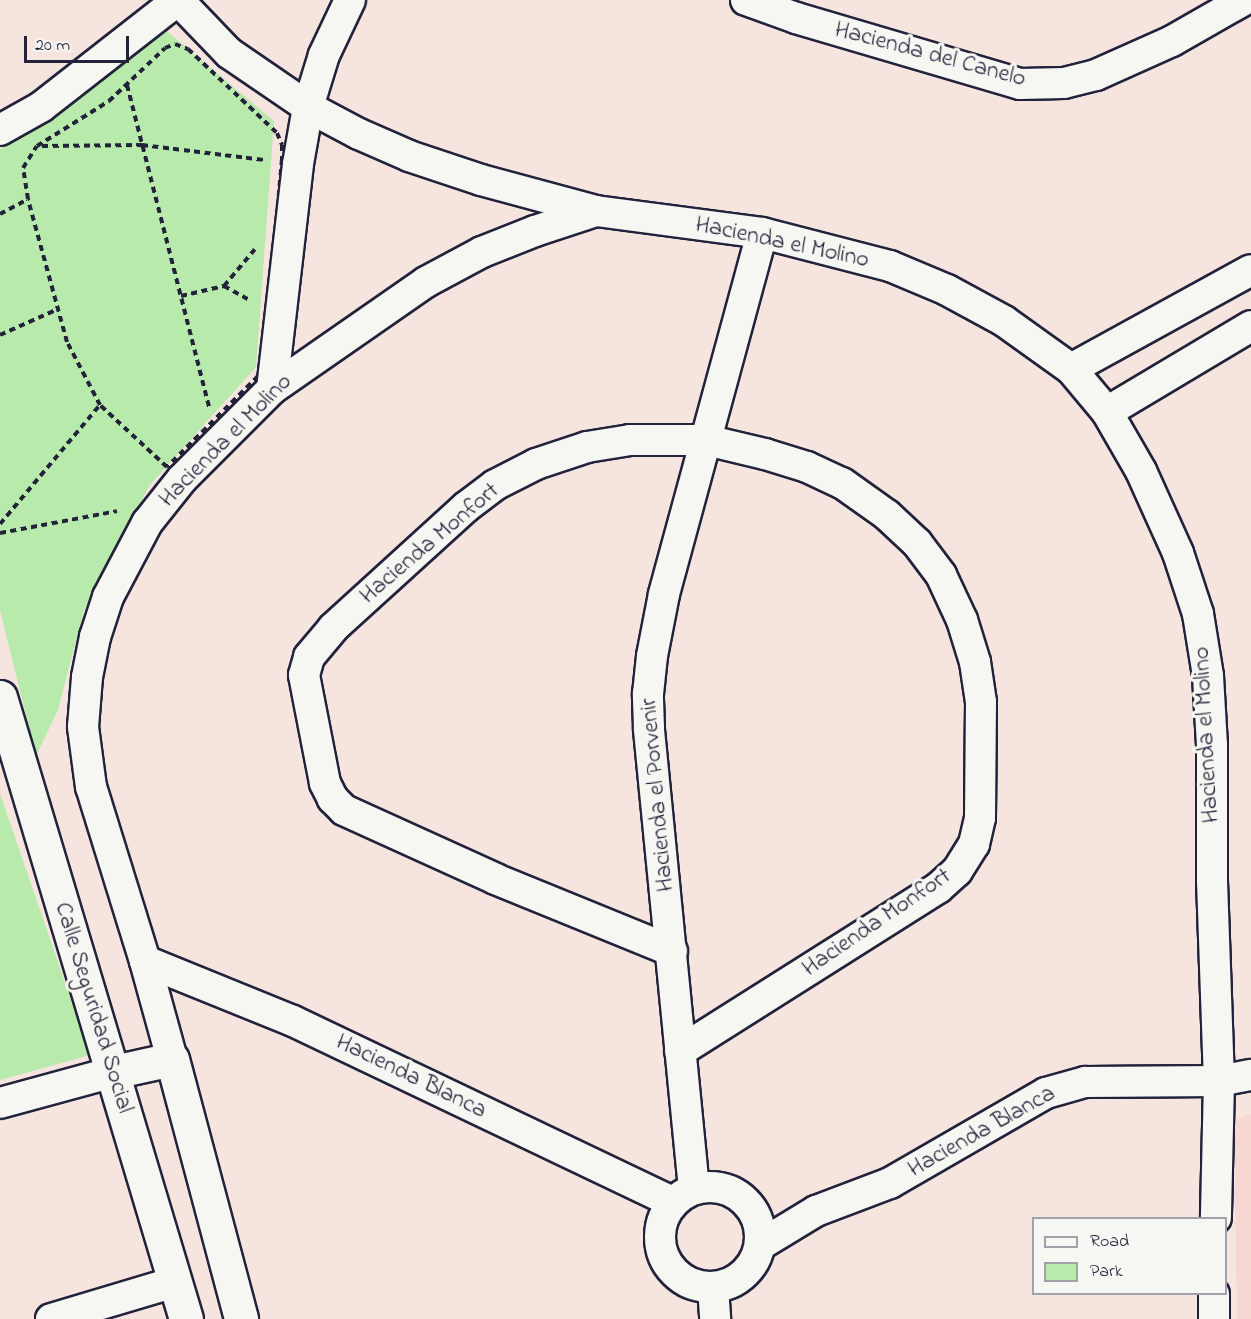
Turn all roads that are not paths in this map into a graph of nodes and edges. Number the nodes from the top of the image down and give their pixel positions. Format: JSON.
{"nodes":[{"id":1,"x":178,"y":0,"type":"edge"},
{"id":2,"x":350,"y":0,"type":"edge"},
{"id":3,"x":746,"y":0,"type":"edge"},
{"id":4,"x":1244,"y":0,"type":"edge"},
{"id":5,"x":797,"y":9,"type":"edge"},
{"id":6,"x":308,"y":107,"type":"junction"},
{"id":7,"x":4,"y":128,"type":"edge"},
{"id":8,"x":596,"y":211,"type":"junction"},
{"id":9,"x":762,"y":233,"type":"junction"},
{"id":10,"x":1251,"y":270,"type":"edge"},
{"id":11,"x":1251,"y":326,"type":"edge"},
{"id":12,"x":1071,"y":369,"type":"junction"},
{"id":13,"x":272,"y":389,"type":"junction"},
{"id":14,"x":1107,"y":412,"type":"junction"},
{"id":15,"x":706,"y":440,"type":"junction"},
{"id":16,"x":0,"y":697,"type":"edge"},
{"id":17,"x":672,"y":951,"type":"junction"},
{"id":18,"x":145,"y":961,"type":"junction"},
{"id":19,"x":680,"y":1051,"type":"junction"},
{"id":20,"x":172,"y":1059,"type":"junction"},
{"id":21,"x":113,"y":1072,"type":"junction"},
{"id":22,"x":1251,"y":1075,"type":"edge"},
{"id":23,"x":1219,"y":1081,"type":"junction"},
{"id":24,"x":0,"y":1103,"type":"edge"},
{"id":25,"x":684,"y":1196,"type":"junction"},
{"id":26,"x":1216,"y":1217,"type":"edge"},
{"id":27,"x":760,"y":1245,"type":"junction"},
{"id":28,"x":176,"y":1282,"type":"junction"},
{"id":29,"x":713,"y":1287,"type":"junction"},
{"id":30,"x":1214,"y":1295,"type":"edge"},
{"id":31,"x":51,"y":1319,"type":"edge"},
{"id":32,"x":186,"y":1319,"type":"edge"},
{"id":33,"x":241,"y":1319,"type":"edge"},
{"id":34,"x":715,"y":1319,"type":"edge"},
{"id":35,"x":1214,"y":1319,"type":"edge"}],
"edges":[{"from":1,"to":6,"type":"street"},
{"from":1,"to":7,"type":"street"},
{"from":2,"to":6,"type":"street"},
{"from":3,"to":5,"type":"street","name":"Hacienda del Canelo"},
{"from":4,"to":5,"type":"street","name":"Hacienda del Canelo"},
{"from":6,"to":8,"type":"street"},
{"from":6,"to":13,"type":"street"},
{"from":8,"to":9,"type":"street","name":"Hacienda el Molino"},
{"from":8,"to":13,"type":"street","name":"Hacienda el Molino"},
{"from":9,"to":12,"type":"street","name":"Hacienda el Molino"},
{"from":9,"to":15,"type":"street","name":"Hacienda el Porvenir"},
{"from":10,"to":12,"type":"street"},
{"from":11,"to":14,"type":"street"},
{"from":12,"to":14,"type":"street","name":"Hacienda el Molino"},
{"from":13,"to":18,"type":"street","name":"Hacienda el Molino"},
{"from":14,"to":23,"type":"street","name":"Hacienda el Molino"},
{"from":15,"to":17,"type":"street","name":"Hacienda el Porvenir"},
{"from":15,"to":17,"type":"street","name":"Hacienda Monfort"},
{"from":15,"to":19,"type":"street","name":"Hacienda Monfort"},
{"from":16,"to":21,"type":"street","name":"Calle Seguridad Social"},
{"from":17,"to":19,"type":"street","name":"Hacienda el Porvenir"},
{"from":18,"to":20,"type":"street"},
{"from":18,"to":25,"type":"street","name":"Hacienda Blanca"},
{"from":19,"to":25,"type":"street","name":"Hacienda el Porvenir"},
{"from":20,"to":21,"type":"street"},
{"from":20,"to":33,"type":"street"},
{"from":21,"to":24,"type":"street"},
{"from":21,"to":28,"type":"street","name":"Calle Seguridad Social"},
{"from":22,"to":23,"type":"street","name":"Hacienda Blanca"},
{"from":23,"to":26,"type":"street","name":"Hacienda el Molino"},
{"from":23,"to":27,"type":"street","name":"Hacienda Blanca"},
{"from":25,"to":27,"type":"street"},
{"from":25,"to":29,"type":"street"},
{"from":27,"to":29,"type":"street"},
{"from":28,"to":31,"type":"street"},
{"from":28,"to":32,"type":"street","name":"Calle Seguridad Social"},
{"from":29,"to":34,"type":"street"},
{"from":30,"to":35,"type":"street"}]}
